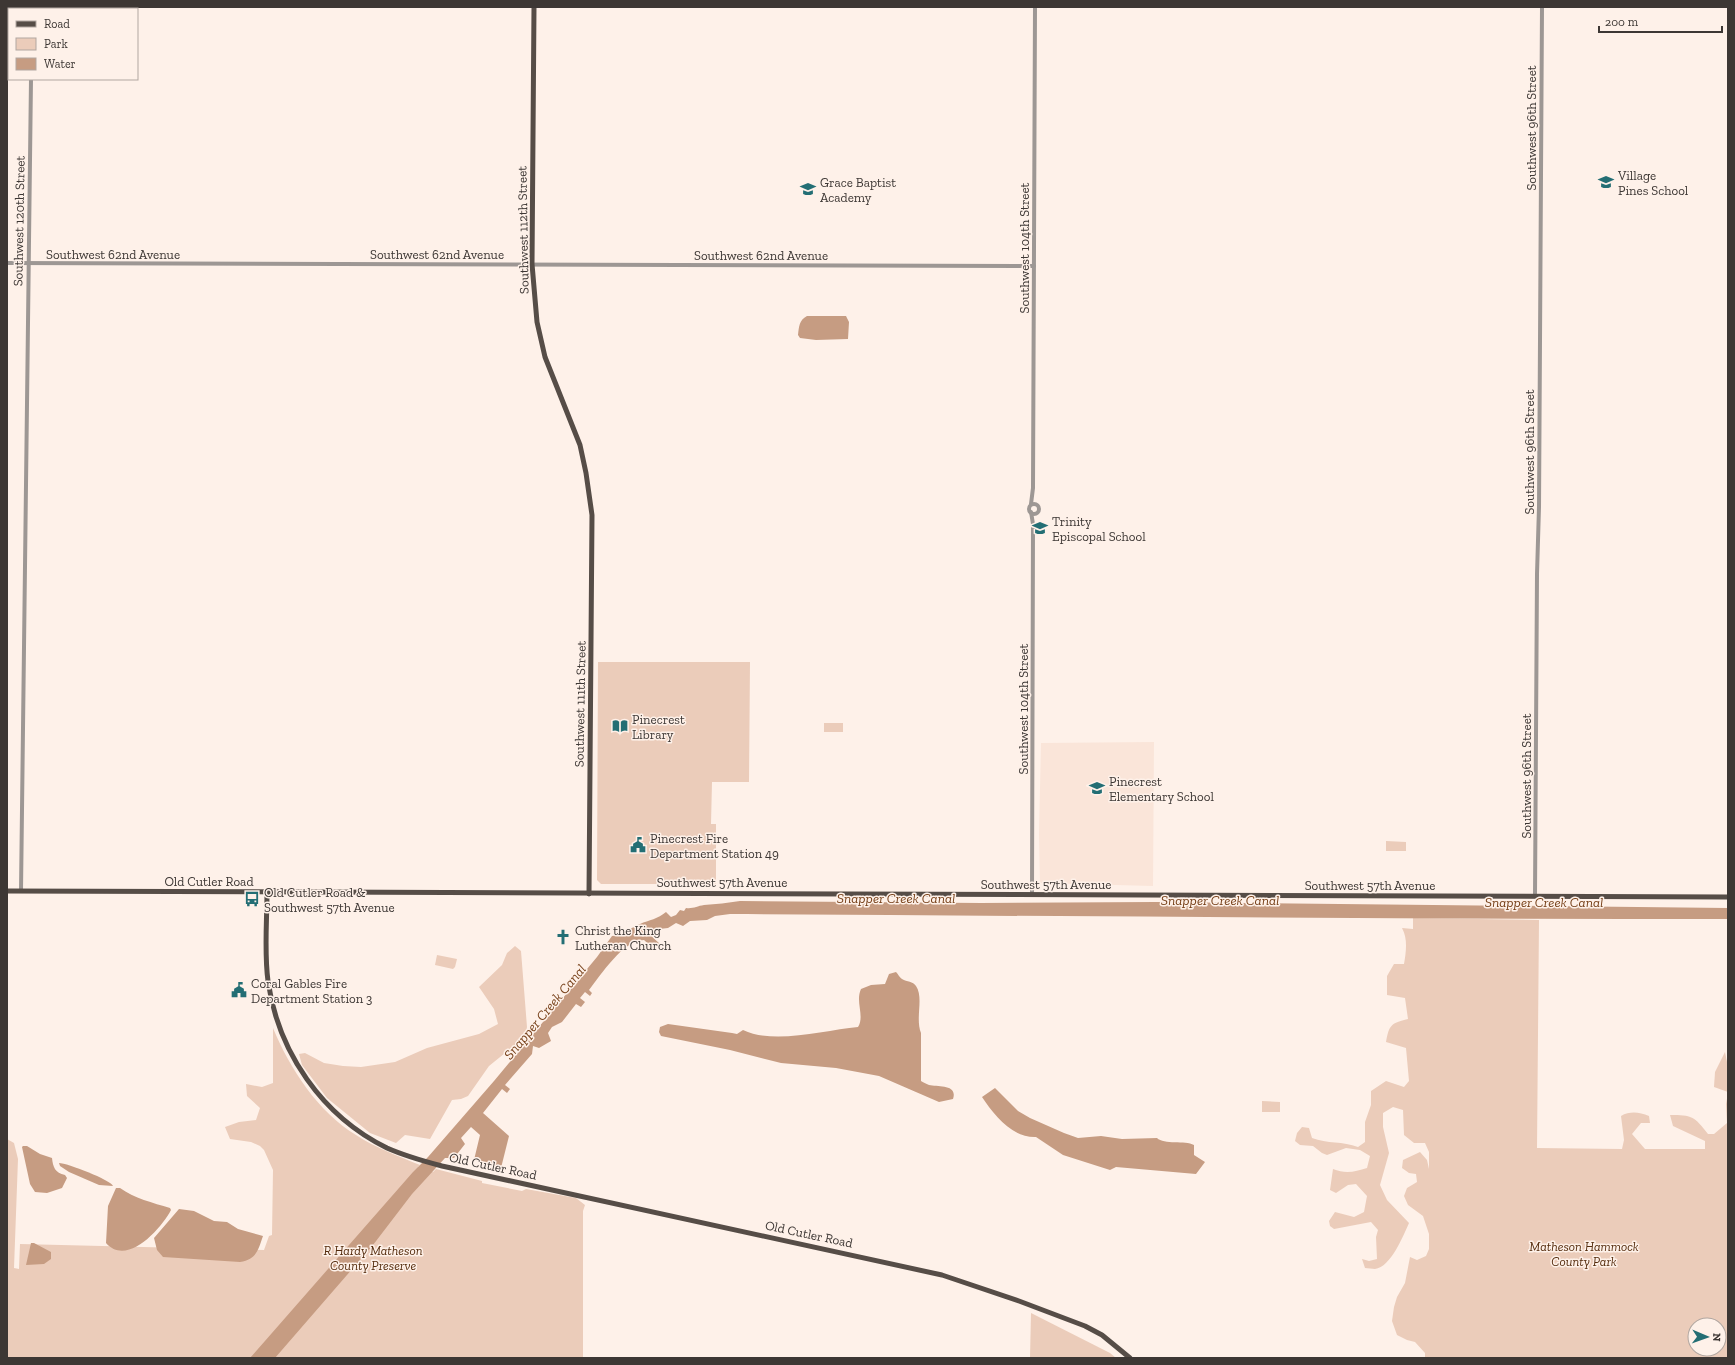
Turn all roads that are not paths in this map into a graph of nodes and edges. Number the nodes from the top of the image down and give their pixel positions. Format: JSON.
{"nodes":[{"id":1,"x":534,"y":7,"type":"edge"},
{"id":2,"x":1035,"y":7,"type":"edge"},
{"id":3,"x":1542,"y":7,"type":"edge"},
{"id":4,"x":31,"y":80,"type":"edge"},
{"id":5,"x":7,"y":264,"type":"edge"},
{"id":6,"x":28,"y":264,"type":"junction"},
{"id":7,"x":532,"y":264,"type":"junction"},
{"id":8,"x":1034,"y":266,"type":"junction"},
{"id":9,"x":1033,"y":504,"type":"junction"},
{"id":10,"x":1031,"y":512,"type":"junction"},
{"id":11,"x":1036,"y":514,"type":"junction"},
{"id":12,"x":592,"y":515,"type":"joint"},
{"id":13,"x":1033,"y":524,"type":"junction"},
{"id":14,"x":7,"y":891,"type":"edge"},
{"id":15,"x":21,"y":891,"type":"junction"},
{"id":16,"x":267,"y":892,"type":"junction"},
{"id":17,"x":589,"y":894,"type":"junction"},
{"id":18,"x":1032,"y":895,"type":"junction"},
{"id":19,"x":1535,"y":896,"type":"junction"},
{"id":20,"x":1728,"y":897,"type":"edge"},
{"id":21,"x":1130,"y":1358,"type":"edge"}],
"edges":[{"from":1,"to":7,"type":"main road","name":"Southwest 112th Street"},
{"from":2,"to":8,"type":"street","name":"Southwest 104th Street"},
{"from":3,"to":19,"type":"street","name":"Southwest 96th Street"},
{"from":4,"to":6,"type":"street","name":"Southwest 120th Street"},
{"from":5,"to":6,"type":"street","name":"Southwest 62nd Avenue"},
{"from":6,"to":7,"type":"street","name":"Southwest 62nd Avenue"},
{"from":6,"to":15,"type":"street","name":"Southwest 120th Street"},
{"from":7,"to":8,"type":"street","name":"Southwest 62nd Avenue"},
{"from":7,"to":12,"type":"main road","name":"Southwest 112th Street"},
{"from":8,"to":9,"type":"street","name":"Southwest 104th Street"},
{"from":9,"to":10,"type":"street","name":"Southwest 104th Street"},
{"from":9,"to":11,"type":"street"},
{"from":10,"to":11,"type":"street"},
{"from":10,"to":13,"type":"street","name":"Southwest 104th Street"},
{"from":11,"to":13,"type":"street","name":"Southwest 104th Street"},
{"from":12,"to":17,"type":"main road","name":"Southwest 111th Street"},
{"from":13,"to":18,"type":"street","name":"Southwest 104th Street"},
{"from":14,"to":15,"type":"main road","name":"Old Cutler Road"},
{"from":15,"to":16,"type":"main road","name":"Old Cutler Road"},
{"from":16,"to":17,"type":"main road","name":"Southwest 57th Avenue"},
{"from":16,"to":21,"type":"main road","name":"Old Cutler Road"},
{"from":17,"to":18,"type":"main road","name":"Southwest 57th Avenue"},
{"from":18,"to":19,"type":"main road","name":"Southwest 57th Avenue"},
{"from":19,"to":20,"type":"main road","name":"Southwest 57th Avenue"}]}
